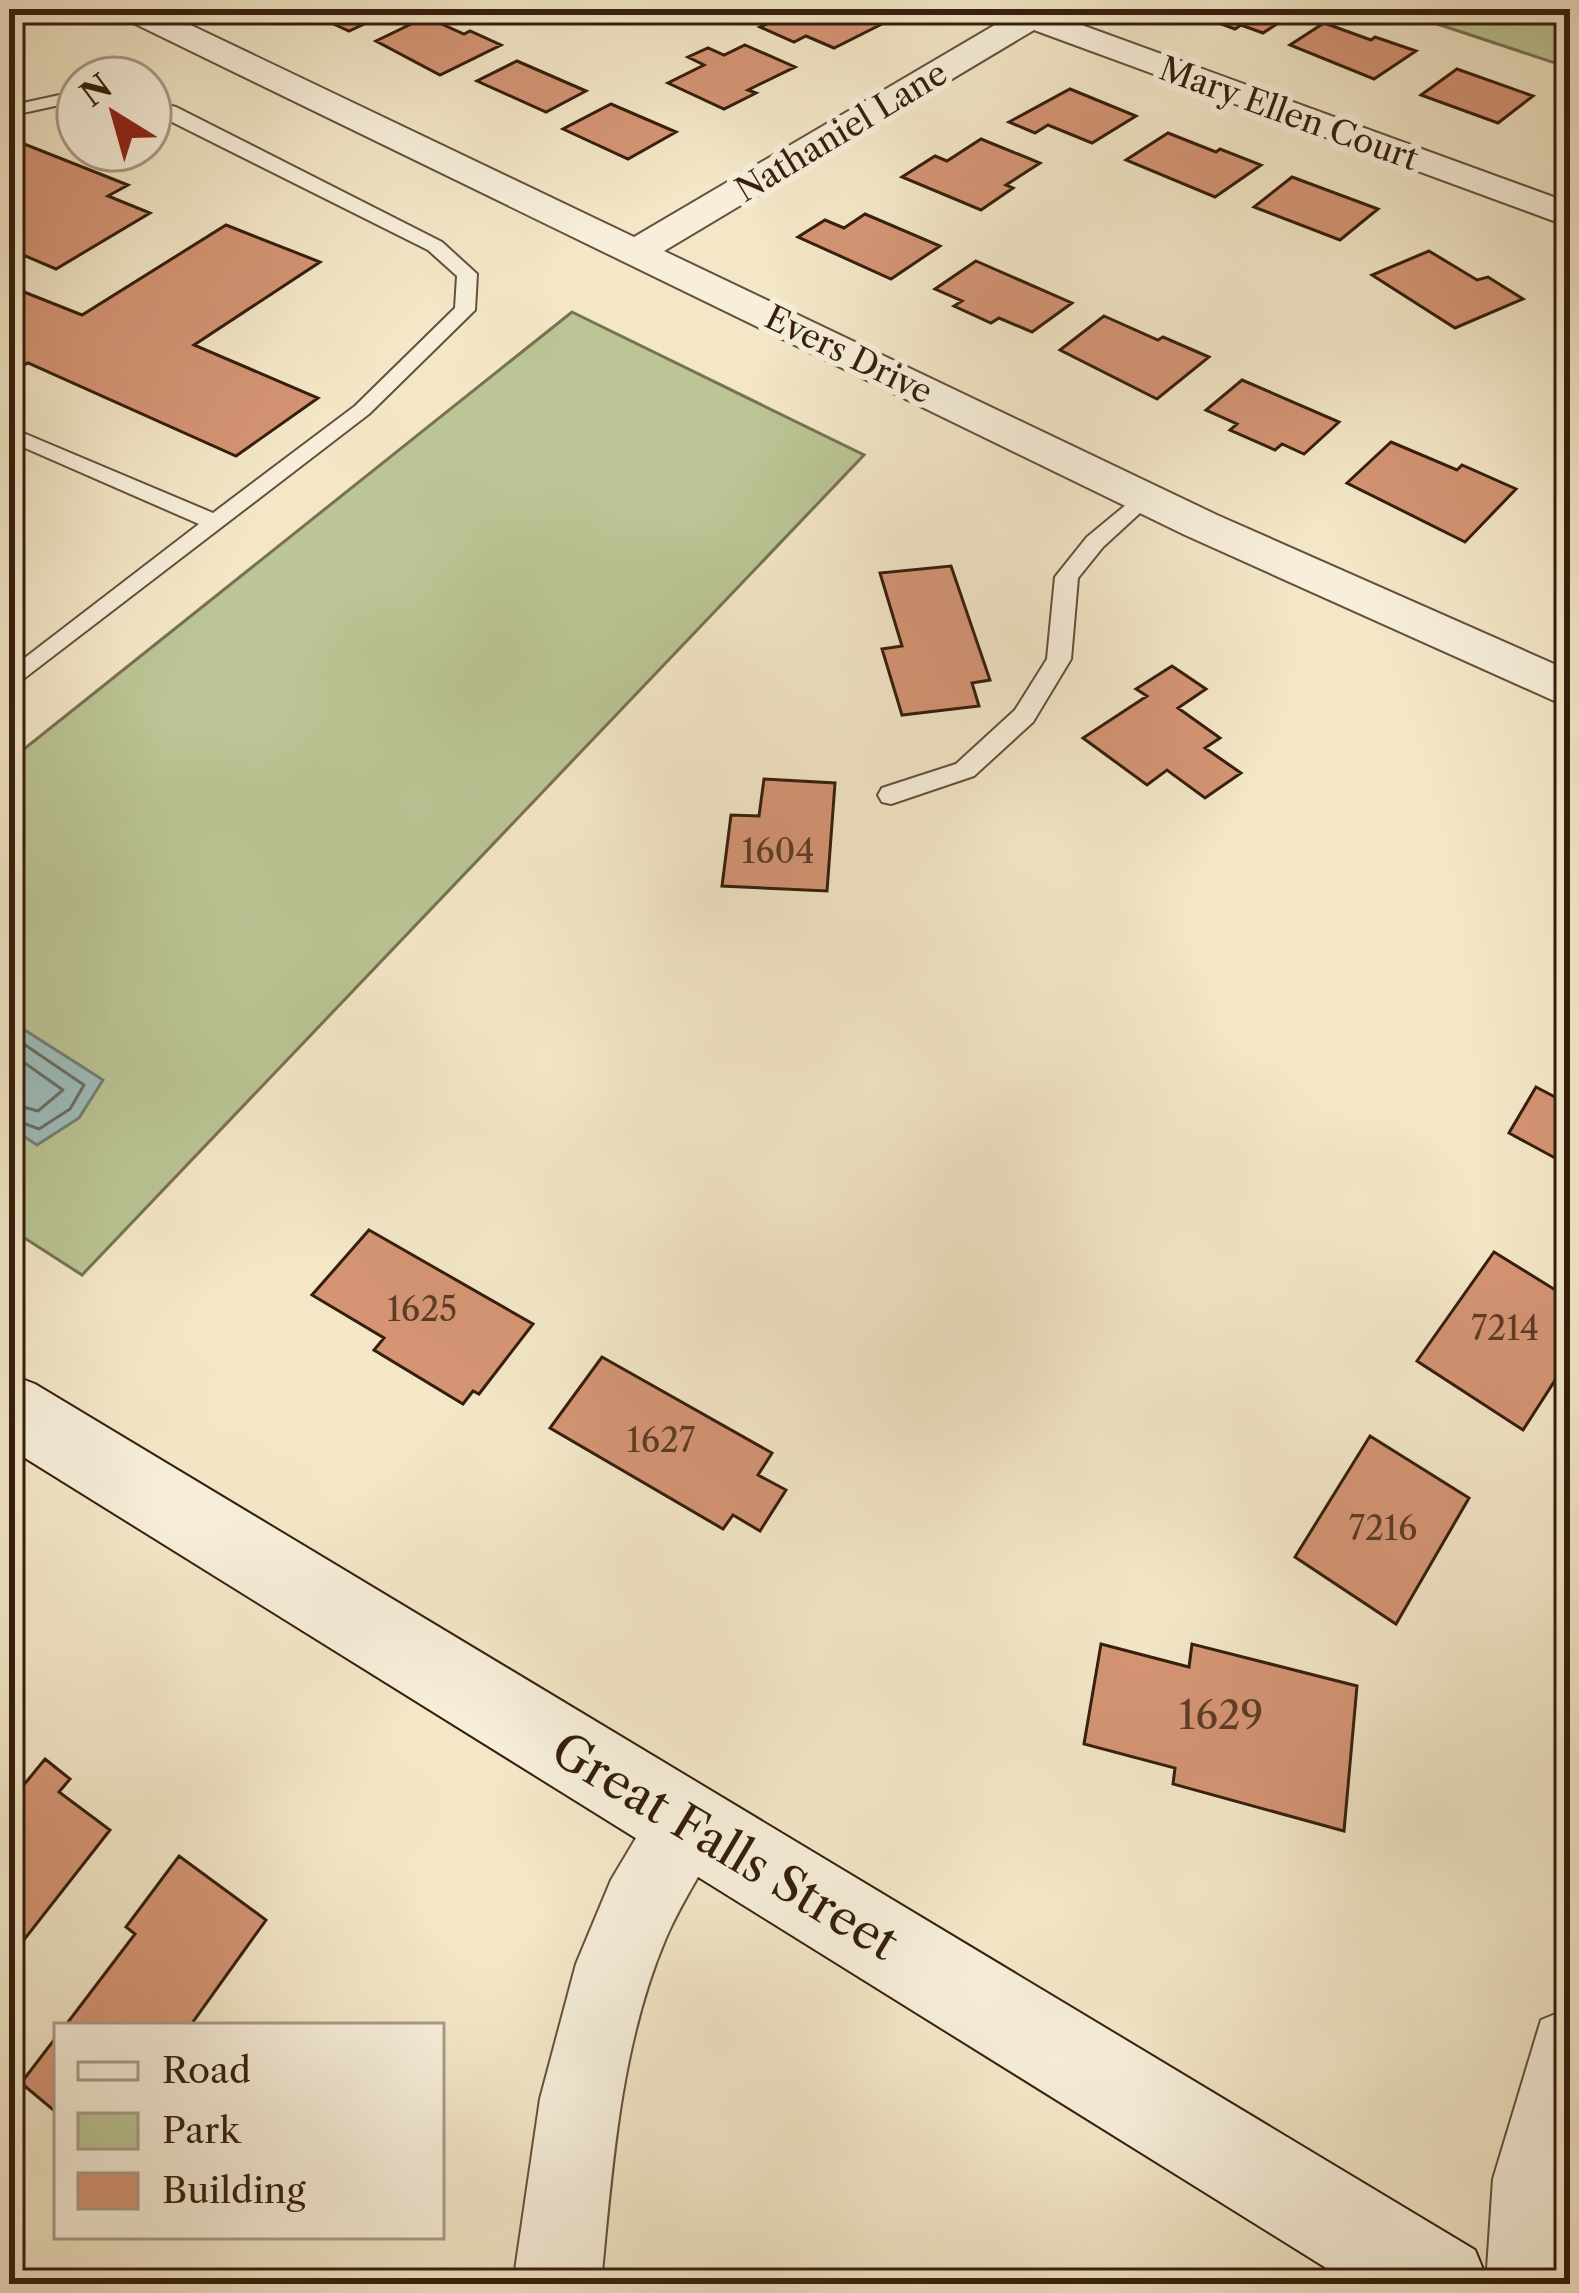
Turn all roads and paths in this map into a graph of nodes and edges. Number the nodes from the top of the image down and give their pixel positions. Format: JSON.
{"nodes":[{"id":1,"x":131,"y":9,"type":"edge"},
{"id":2,"x":1028,"y":12,"type":"edge"},
{"id":3,"x":54,"y":101,"type":"edge"},
{"id":4,"x":9,"y":111,"type":"edge"},
{"id":5,"x":174,"y":113,"type":"edge"},
{"id":6,"x":1570,"y":216,"type":"edge"},
{"id":7,"x":636,"y":252,"type":"junction"},
{"id":8,"x":9,"y":433,"type":"edge"},
{"id":9,"x":1144,"y":497,"type":"junction"},
{"id":10,"x":217,"y":523,"type":"junction"},
{"id":11,"x":9,"y":682,"type":"edge"},
{"id":12,"x":1570,"y":691,"type":"edge"},
{"id":13,"x":891,"y":796,"type":"dead end"},
{"id":14,"x":9,"y":1408,"type":"edge"},
{"id":15,"x":688,"y":1823,"type":"junction"},
{"id":16,"x":1570,"y":2049,"type":"edge"},
{"id":17,"x":557,"y":2284,"type":"edge"},
{"id":18,"x":1441,"y":2284,"type":"edge"},
{"id":19,"x":1530,"y":2284,"type":"edge"}],
"edges":[{"from":1,"to":7,"type":"street","name":"Evers Drive"},
{"from":2,"to":6,"type":"street","name":"Mary Ellen Court"},
{"from":2,"to":7,"type":"street","name":"Nathaniel Lane"},
{"from":3,"to":4,"type":"lane"},
{"from":5,"to":10,"type":"lane"},
{"from":7,"to":9,"type":"street","name":"Evers Drive"},
{"from":8,"to":10,"type":"lane"},
{"from":9,"to":12,"type":"street","name":"Evers Drive"},
{"from":9,"to":13,"type":"lane"},
{"from":10,"to":11,"type":"lane"},
{"from":14,"to":15,"type":"main road","name":"Great Falls Street"},
{"from":15,"to":17,"type":"street"},
{"from":15,"to":18,"type":"main road","name":"Great Falls Street"},
{"from":16,"to":19,"type":"street"}]}
